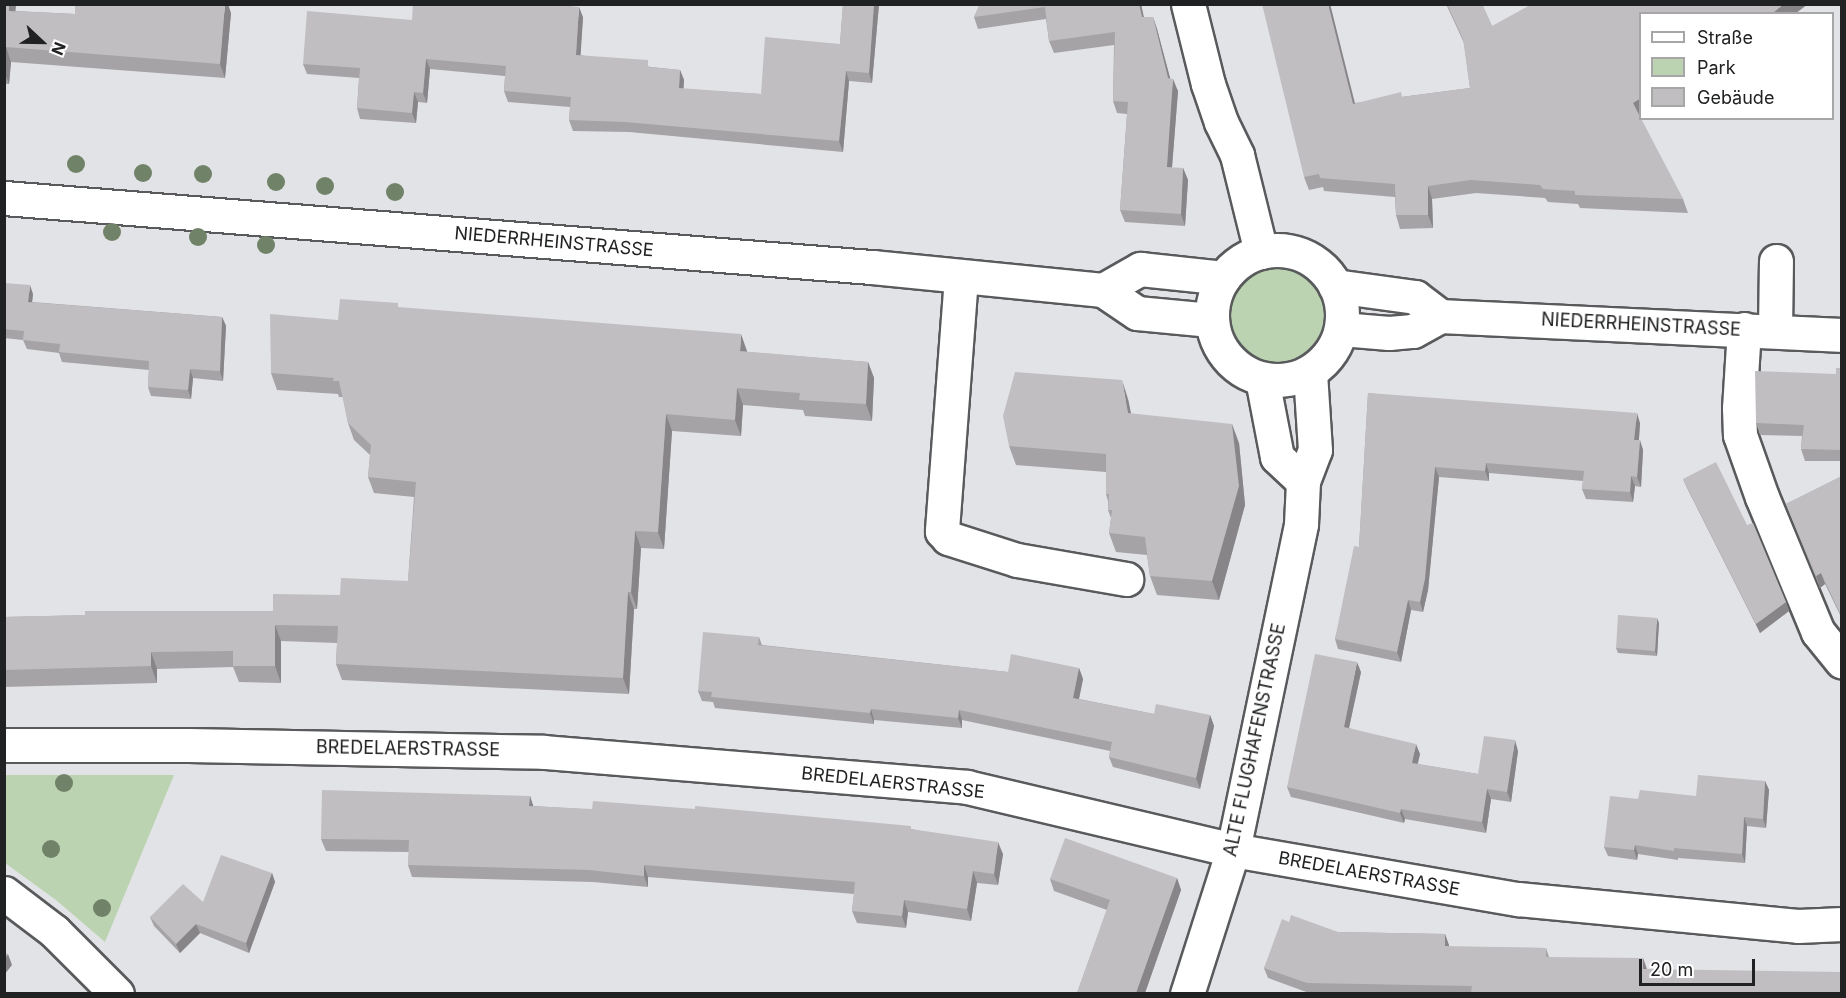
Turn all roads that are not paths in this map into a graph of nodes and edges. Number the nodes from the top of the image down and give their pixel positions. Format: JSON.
{"nodes":[{"id":1,"x":1188,"y":4,"type":"edge"},
{"id":2,"x":4,"y":198,"type":"edge"},
{"id":3,"x":1261,"y":252,"type":"junction"},
{"id":4,"x":1776,"y":261,"type":"dead end"},
{"id":5,"x":962,"y":277,"type":"junction"},
{"id":6,"x":1224,"y":278,"type":"junction"},
{"id":7,"x":1335,"y":286,"type":"junction"},
{"id":8,"x":1103,"y":290,"type":"junction"},
{"id":9,"x":1440,"y":316,"type":"junction"},
{"id":10,"x":1211,"y":320,"type":"junction"},
{"id":11,"x":1341,"y":329,"type":"junction"},
{"id":12,"x":1759,"y":330,"type":"junction"},
{"id":13,"x":1842,"y":335,"type":"edge"},
{"id":14,"x":1310,"y":372,"type":"junction"},
{"id":15,"x":1262,"y":379,"type":"junction"},
{"id":16,"x":1303,"y":481,"type":"junction"},
{"id":17,"x":1125,"y":579,"type":"dead end"},
{"id":18,"x":1842,"y":662,"type":"edge"},
{"id":19,"x":4,"y":745,"type":"edge"},
{"id":20,"x":1233,"y":850,"type":"junction"},
{"id":21,"x":4,"y":893,"type":"edge"},
{"id":22,"x":1842,"y":924,"type":"edge"},
{"id":23,"x":117,"y":993,"type":"edge"},
{"id":24,"x":1186,"y":993,"type":"edge"}],
"edges":[{"from":1,"to":3,"type":"street"},
{"from":2,"to":5,"type":"street","name":"NIEDERRHEINSTRASSE"},
{"from":3,"to":6,"type":"street"},
{"from":3,"to":7,"type":"street"},
{"from":4,"to":12,"type":"street"},
{"from":5,"to":8,"type":"street","name":"NIEDERRHEINSTRASSE"},
{"from":5,"to":17,"type":"street"},
{"from":6,"to":8,"type":"street"},
{"from":6,"to":10,"type":"street"},
{"from":7,"to":9,"type":"street"},
{"from":7,"to":11,"type":"street"},
{"from":8,"to":10,"type":"street","name":"NIEDERRHEINSTRASSE"},
{"from":9,"to":11,"type":"street"},
{"from":9,"to":12,"type":"street","name":"NIEDERRHEINSTRASSE"},
{"from":10,"to":15,"type":"street"},
{"from":11,"to":14,"type":"street"},
{"from":12,"to":13,"type":"street","name":"NIEDERRHEINSTRASSE"},
{"from":12,"to":18,"type":"street"},
{"from":14,"to":15,"type":"street"},
{"from":14,"to":16,"type":"street","name":"ALTE FLUGHAFENSTRASSE"},
{"from":15,"to":16,"type":"street"},
{"from":16,"to":20,"type":"street","name":"ALTE FLUGHAFENSTRASSE"},
{"from":19,"to":20,"type":"street","name":"BREDELAERSTRASSE"},
{"from":20,"to":22,"type":"street","name":"BREDELAERSTRASSE"},
{"from":20,"to":24,"type":"street","name":"ALTE FLUGHAFENSTRASSE"},
{"from":21,"to":23,"type":"street"}]}
